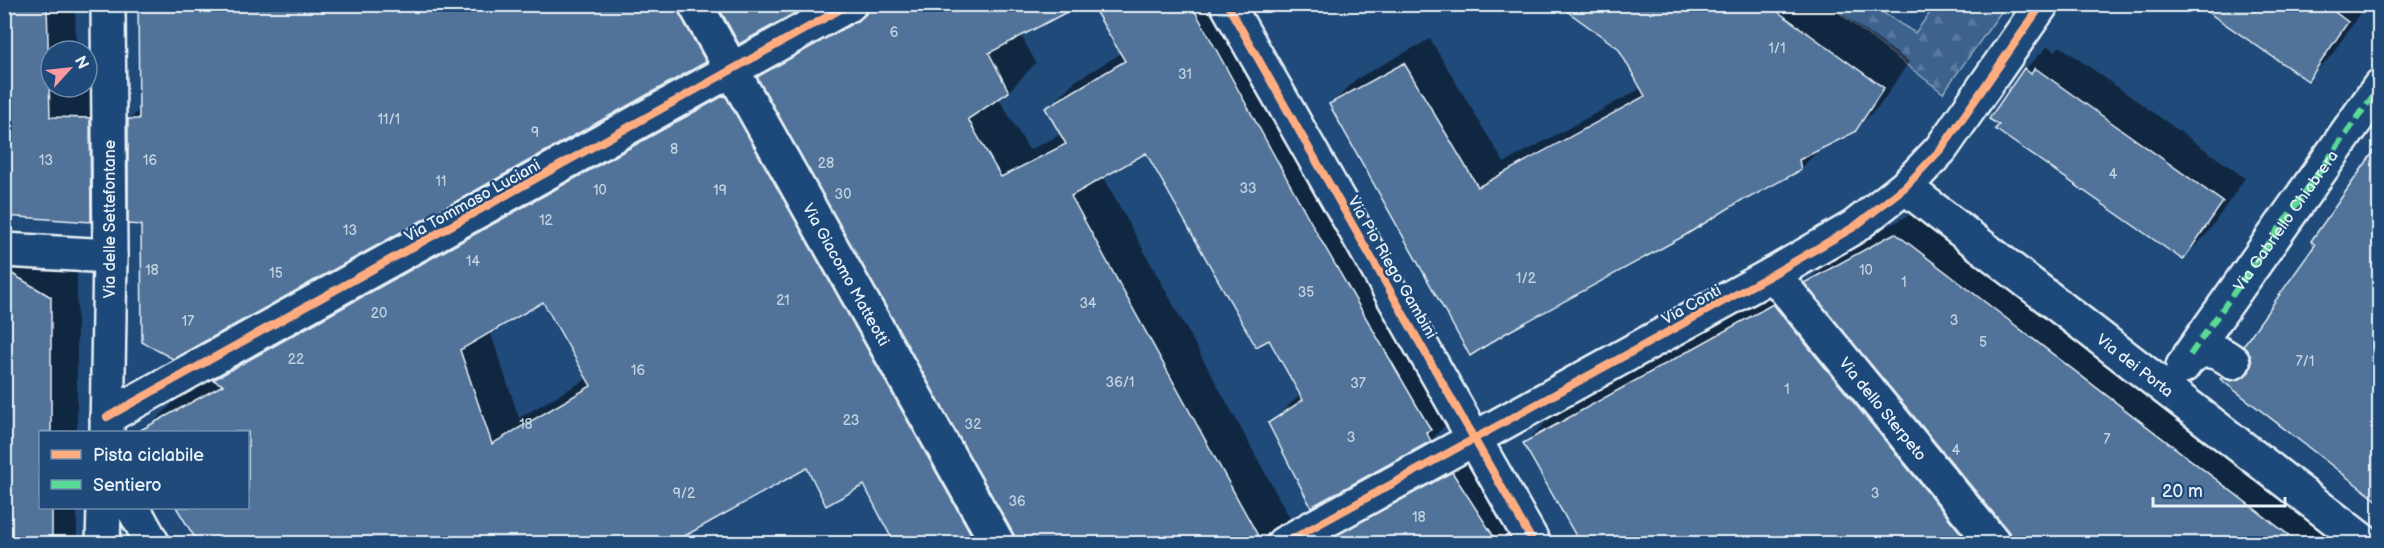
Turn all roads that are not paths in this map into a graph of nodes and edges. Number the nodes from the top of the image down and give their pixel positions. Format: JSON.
{"nodes":[{"id":1,"x":108,"y":4,"type":"edge"},
{"id":2,"x":696,"y":4,"type":"edge"},
{"id":3,"x":850,"y":4,"type":"edge"},
{"id":4,"x":1227,"y":4,"type":"edge"},
{"id":5,"x":2042,"y":4,"type":"edge"},
{"id":6,"x":732,"y":71,"type":"junction"},
{"id":7,"x":2379,"y":86,"type":"edge"},
{"id":8,"x":1905,"y":187,"type":"junction"},
{"id":9,"x":4,"y":250,"type":"edge"},
{"id":10,"x":110,"y":256,"type":"junction"},
{"id":11,"x":1773,"y":274,"type":"junction"},
{"id":12,"x":2190,"y":355,"type":"junction"},
{"id":13,"x":2233,"y":362,"type":"dead end"},
{"id":14,"x":2165,"y":388,"type":"junction"},
{"id":15,"x":107,"y":425,"type":"edge"},
{"id":16,"x":1474,"y":437,"type":"junction"},
{"id":17,"x":104,"y":509,"type":"edge"},
{"id":18,"x":134,"y":509,"type":"edge"},
{"id":19,"x":103,"y":543,"type":"edge"},
{"id":20,"x":153,"y":543,"type":"edge"},
{"id":21,"x":998,"y":543,"type":"edge"},
{"id":22,"x":1283,"y":543,"type":"edge"},
{"id":23,"x":1534,"y":543,"type":"edge"},
{"id":24,"x":1994,"y":543,"type":"edge"},
{"id":25,"x":2367,"y":543,"type":"edge"}],
"edges":[{"from":1,"to":10,"type":"street","name":"Via delle Settefontane"},
{"from":2,"to":6,"type":"street","name":"Via Giacomo Matteotti"},
{"from":3,"to":6,"type":"street","name":"Via Tommaso Luciani"},
{"from":4,"to":16,"type":"street","name":"Via Pio Riego Gambini"},
{"from":5,"to":8,"type":"street","name":"Via Conti"},
{"from":6,"to":15,"type":"street","name":"Via Tommaso Luciani"},
{"from":6,"to":21,"type":"street","name":"Via Giacomo Matteotti"},
{"from":7,"to":12,"type":"street","name":"Via Gabriello Chiabrera"},
{"from":8,"to":11,"type":"street","name":"Via Conti"},
{"from":8,"to":14,"type":"street","name":"Via dei Porta"},
{"from":9,"to":10,"type":"street"},
{"from":10,"to":15,"type":"street","name":"Via delle Settefontane"},
{"from":11,"to":16,"type":"street","name":"Via Conti"},
{"from":11,"to":24,"type":"street","name":"Via dello Sterpeto"},
{"from":12,"to":13,"type":"street"},
{"from":12,"to":14,"type":"street","name":"Via Gabriello Chiabrera"},
{"from":14,"to":25,"type":"street","name":"Via dei Porta"},
{"from":16,"to":22,"type":"street","name":"Via Conti"},
{"from":16,"to":23,"type":"street","name":"Via Pio Riego Gambini"},
{"from":17,"to":19,"type":"street"},
{"from":18,"to":20,"type":"street"}]}
